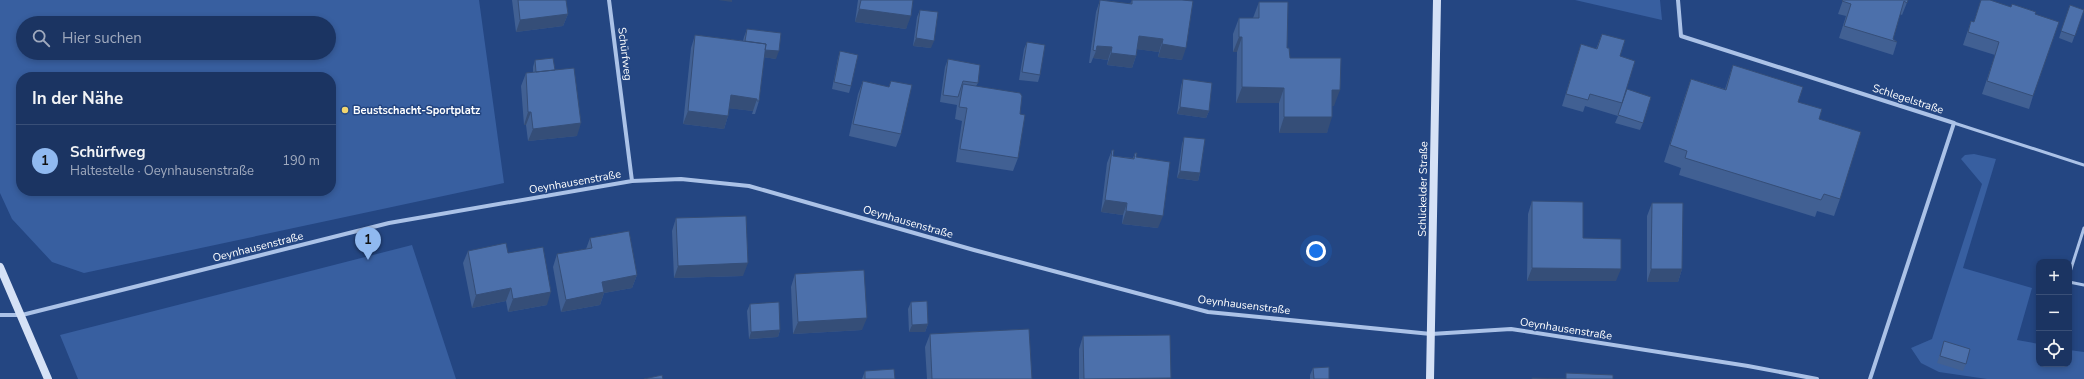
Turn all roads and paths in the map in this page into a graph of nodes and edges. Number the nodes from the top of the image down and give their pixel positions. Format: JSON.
{"nodes":[{"id":1,"x":609,"y":0,"type":"edge"},
{"id":2,"x":1437,"y":0,"type":"edge"},
{"id":3,"x":1678,"y":0,"type":"edge"},
{"id":4,"x":1954,"y":123,"type":"junction"},
{"id":5,"x":2084,"y":165,"type":"edge"},
{"id":6,"x":632,"y":181,"type":"junction"},
{"id":7,"x":2084,"y":228,"type":"edge"},
{"id":8,"x":2072,"y":266,"type":"edge"},
{"id":9,"x":0,"y":267,"type":"edge"},
{"id":10,"x":2072,"y":283,"type":"edge"},
{"id":11,"x":2084,"y":285,"type":"edge"},
{"id":12,"x":0,"y":315,"type":"edge"},
{"id":13,"x":22,"y":315,"type":"junction"},
{"id":14,"x":1431,"y":334,"type":"junction"},
{"id":15,"x":48,"y":379,"type":"edge"},
{"id":16,"x":1430,"y":379,"type":"edge"},
{"id":17,"x":1817,"y":379,"type":"edge"},
{"id":18,"x":1870,"y":379,"type":"edge"}],
"edges":[{"from":1,"to":6,"type":"street","name":"Schürfweg"},
{"from":2,"to":14,"type":"main road","name":"Schlickelder Straße"},
{"from":3,"to":4,"type":"street","name":"Schlegelstraße"},
{"from":4,"to":5,"type":"lane"},
{"from":4,"to":18,"type":"street","name":"Schlegelstraße"},
{"from":6,"to":13,"type":"street","name":"Oeynhausenstraße"},
{"from":6,"to":14,"type":"street","name":"Oeynhausenstraße"},
{"from":7,"to":8,"type":"lane"},
{"from":9,"to":13,"type":"main road"},
{"from":10,"to":11,"type":"lane"},
{"from":12,"to":13,"type":"street","name":"Oeynhausenstraße"},
{"from":13,"to":15,"type":"main road"},
{"from":14,"to":16,"type":"main road","name":"Schlickelder Straße"},
{"from":14,"to":17,"type":"street","name":"Oeynhausenstraße"}]}
